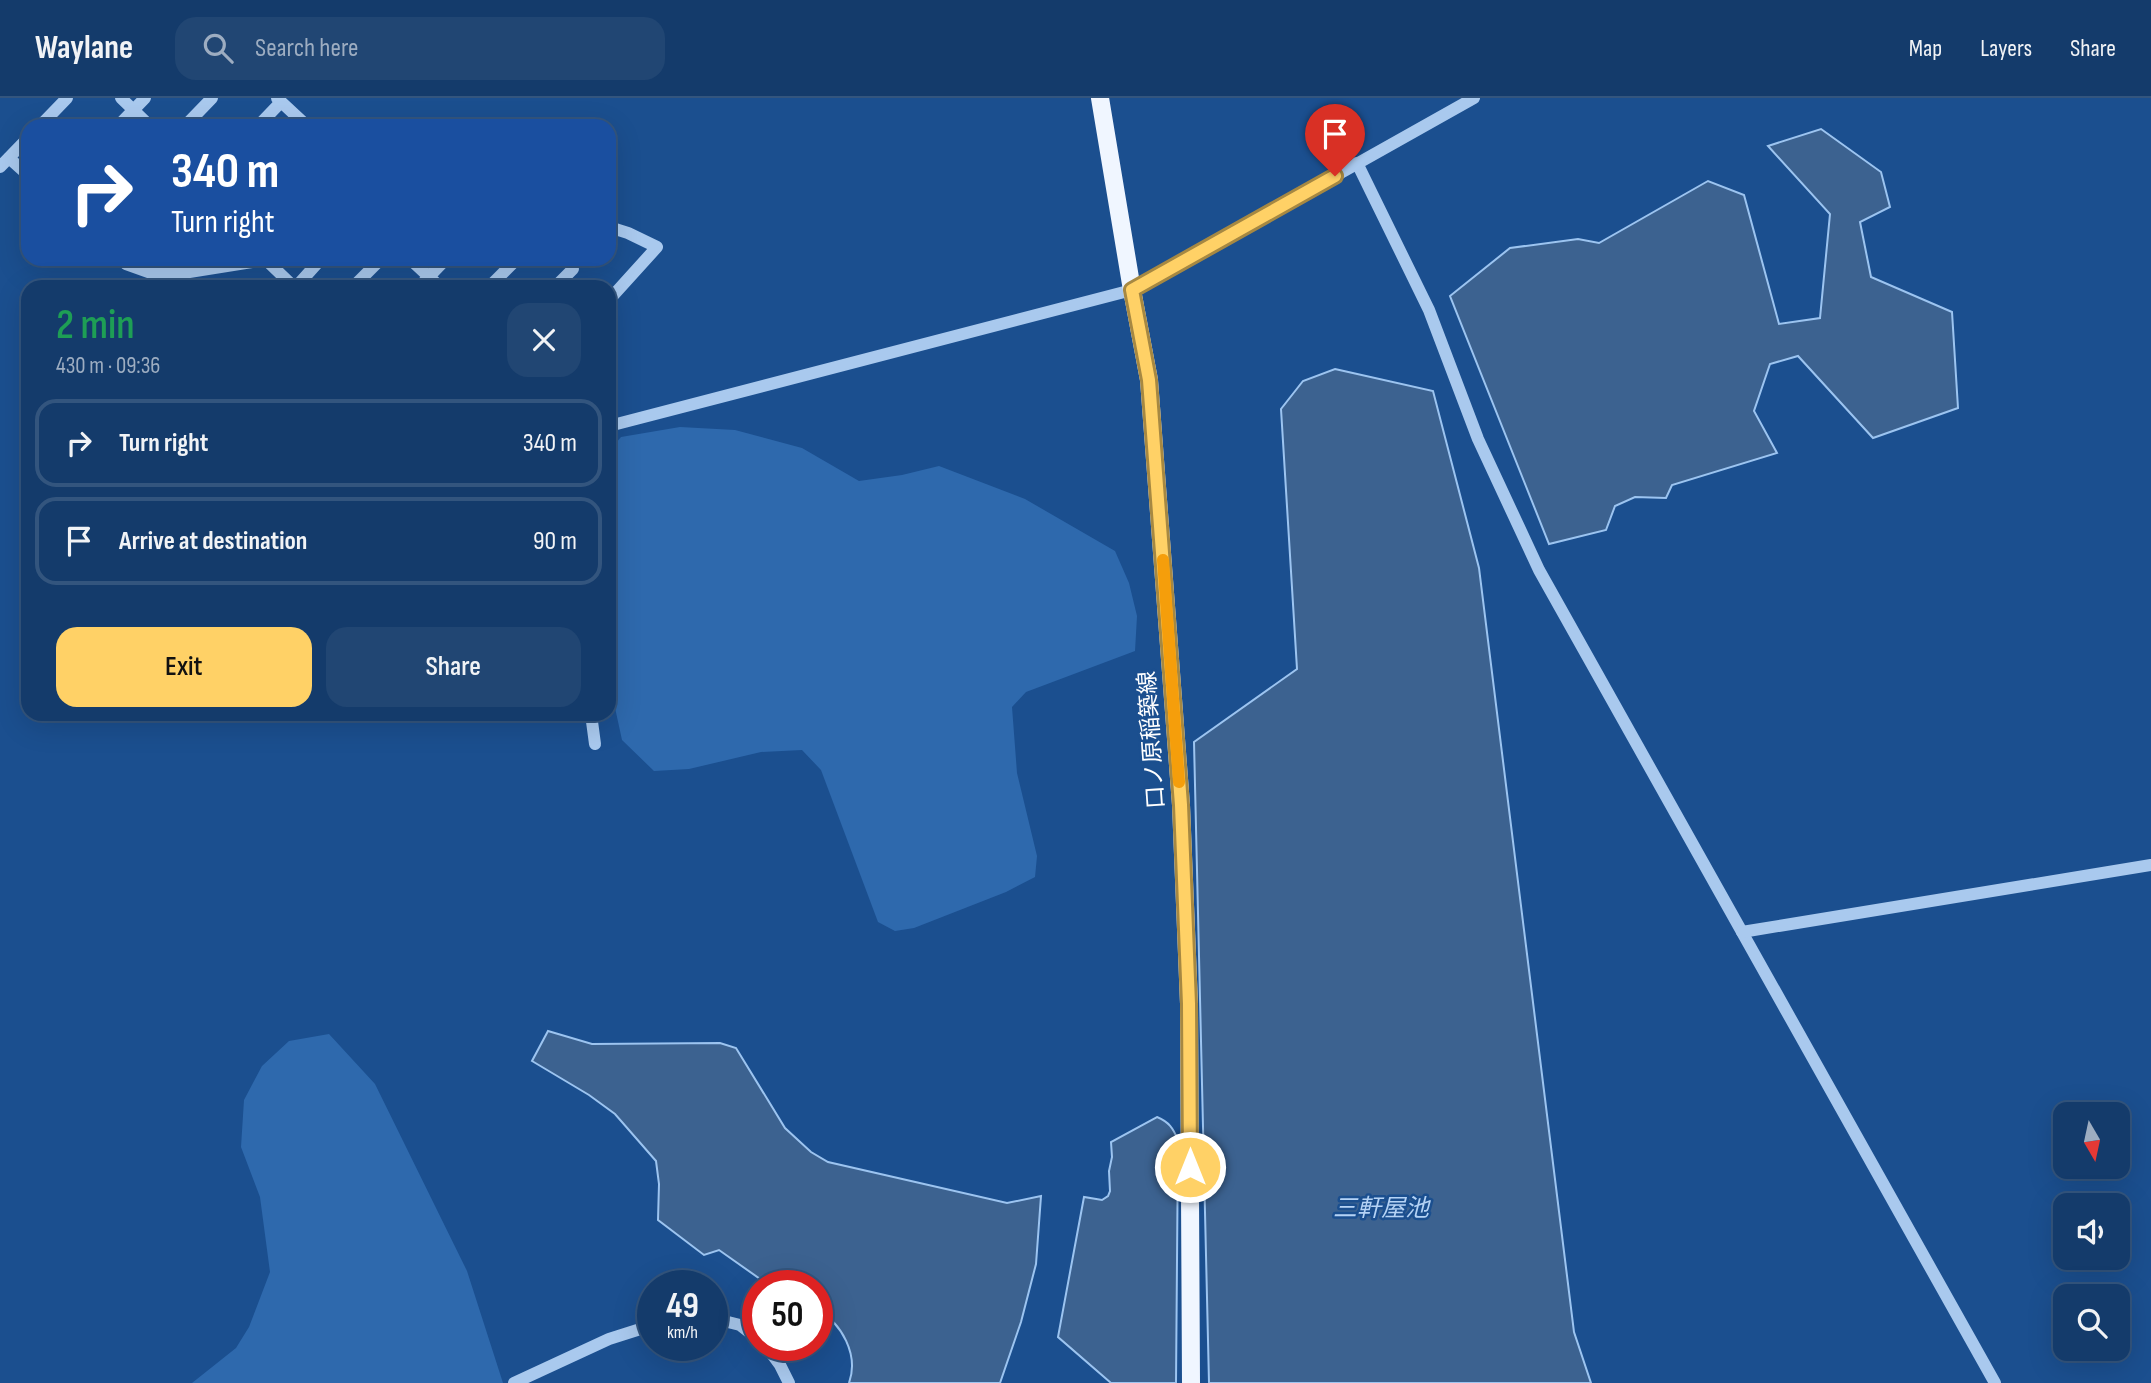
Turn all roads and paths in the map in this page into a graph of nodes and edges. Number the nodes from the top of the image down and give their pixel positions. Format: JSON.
{"nodes":[{"id":1,"x":68,"y":98,"type":"edge"},
{"id":2,"x":121,"y":98,"type":"edge"},
{"id":3,"x":145,"y":98,"type":"edge"},
{"id":4,"x":212,"y":98,"type":"edge"},
{"id":5,"x":1100,"y":98,"type":"edge"},
{"id":6,"x":1474,"y":98,"type":"edge"},
{"id":7,"x":279,"y":100,"type":"edge"},
{"id":8,"x":134,"y":110,"type":"junction"},
{"id":9,"x":47,"y":119,"type":"edge"},
{"id":10,"x":125,"y":119,"type":"edge"},
{"id":11,"x":143,"y":119,"type":"edge"},
{"id":12,"x":192,"y":119,"type":"edge"},
{"id":13,"x":264,"y":119,"type":"edge"},
{"id":14,"x":299,"y":119,"type":"edge"},
{"id":15,"x":21,"y":145,"type":"edge"},
{"id":16,"x":4,"y":162,"type":"edge"},
{"id":17,"x":1357,"y":163,"type":"junction"},
{"id":18,"x":21,"y":172,"type":"edge"},
{"id":19,"x":616,"y":229,"type":"edge"},
{"id":20,"x":137,"y":266,"type":"edge"},
{"id":21,"x":227,"y":266,"type":"edge"},
{"id":22,"x":272,"y":266,"type":"edge"},
{"id":23,"x":314,"y":266,"type":"edge"},
{"id":24,"x":374,"y":266,"type":"edge"},
{"id":25,"x":417,"y":266,"type":"edge"},
{"id":26,"x":439,"y":266,"type":"edge"},
{"id":27,"x":510,"y":266,"type":"edge"},
{"id":28,"x":573,"y":269,"type":"dead end"},
{"id":29,"x":429,"y":277,"type":"junction"},
{"id":30,"x":287,"y":280,"type":"edge"},
{"id":31,"x":301,"y":280,"type":"edge"},
{"id":32,"x":360,"y":280,"type":"edge"},
{"id":33,"x":426,"y":280,"type":"edge"},
{"id":34,"x":432,"y":280,"type":"edge"},
{"id":35,"x":496,"y":280,"type":"edge"},
{"id":36,"x":562,"y":280,"type":"edge"},
{"id":37,"x":1132,"y":290,"type":"junction"},
{"id":38,"x":616,"y":292,"type":"edge"},
{"id":39,"x":616,"y":424,"type":"edge"},
{"id":40,"x":592,"y":721,"type":"edge"},
{"id":41,"x":595,"y":744,"type":"dead end"},
{"id":42,"x":2151,"y":865,"type":"edge"},
{"id":43,"x":1742,"y":932,"type":"junction"},
{"id":44,"x":637,"y":1330,"type":"edge"},
{"id":45,"x":777,"y":1361,"type":"edge"},
{"id":46,"x":514,"y":1383,"type":"edge"},
{"id":47,"x":789,"y":1383,"type":"edge"},
{"id":48,"x":1191,"y":1383,"type":"edge"},
{"id":49,"x":1995,"y":1383,"type":"edge"}],
"edges":[{"from":1,"to":9,"type":"street"},
{"from":2,"to":8,"type":"street"},
{"from":3,"to":8,"type":"street"},
{"from":4,"to":12,"type":"street"},
{"from":5,"to":37,"type":"main road","name":"口ノ原稲築線"},
{"from":6,"to":17,"type":"street"},
{"from":7,"to":13,"type":"street"},
{"from":7,"to":14,"type":"street"},
{"from":8,"to":10,"type":"street"},
{"from":8,"to":11,"type":"street"},
{"from":15,"to":16,"type":"street"},
{"from":16,"to":18,"type":"street"},
{"from":17,"to":37,"type":"street"},
{"from":17,"to":43,"type":"street"},
{"from":19,"to":38,"type":"street"},
{"from":20,"to":21,"type":"street"},
{"from":22,"to":30,"type":"street"},
{"from":23,"to":31,"type":"street"},
{"from":24,"to":32,"type":"street"},
{"from":25,"to":29,"type":"street"},
{"from":26,"to":29,"type":"street"},
{"from":27,"to":35,"type":"street"},
{"from":28,"to":36,"type":"street"},
{"from":29,"to":33,"type":"street"},
{"from":29,"to":34,"type":"street"},
{"from":37,"to":39,"type":"street"},
{"from":37,"to":48,"type":"main road","name":"口ノ原稲築線"},
{"from":40,"to":41,"type":"street"},
{"from":42,"to":43,"type":"street"},
{"from":43,"to":49,"type":"street"},
{"from":44,"to":46,"type":"street"},
{"from":45,"to":47,"type":"street"}]}
